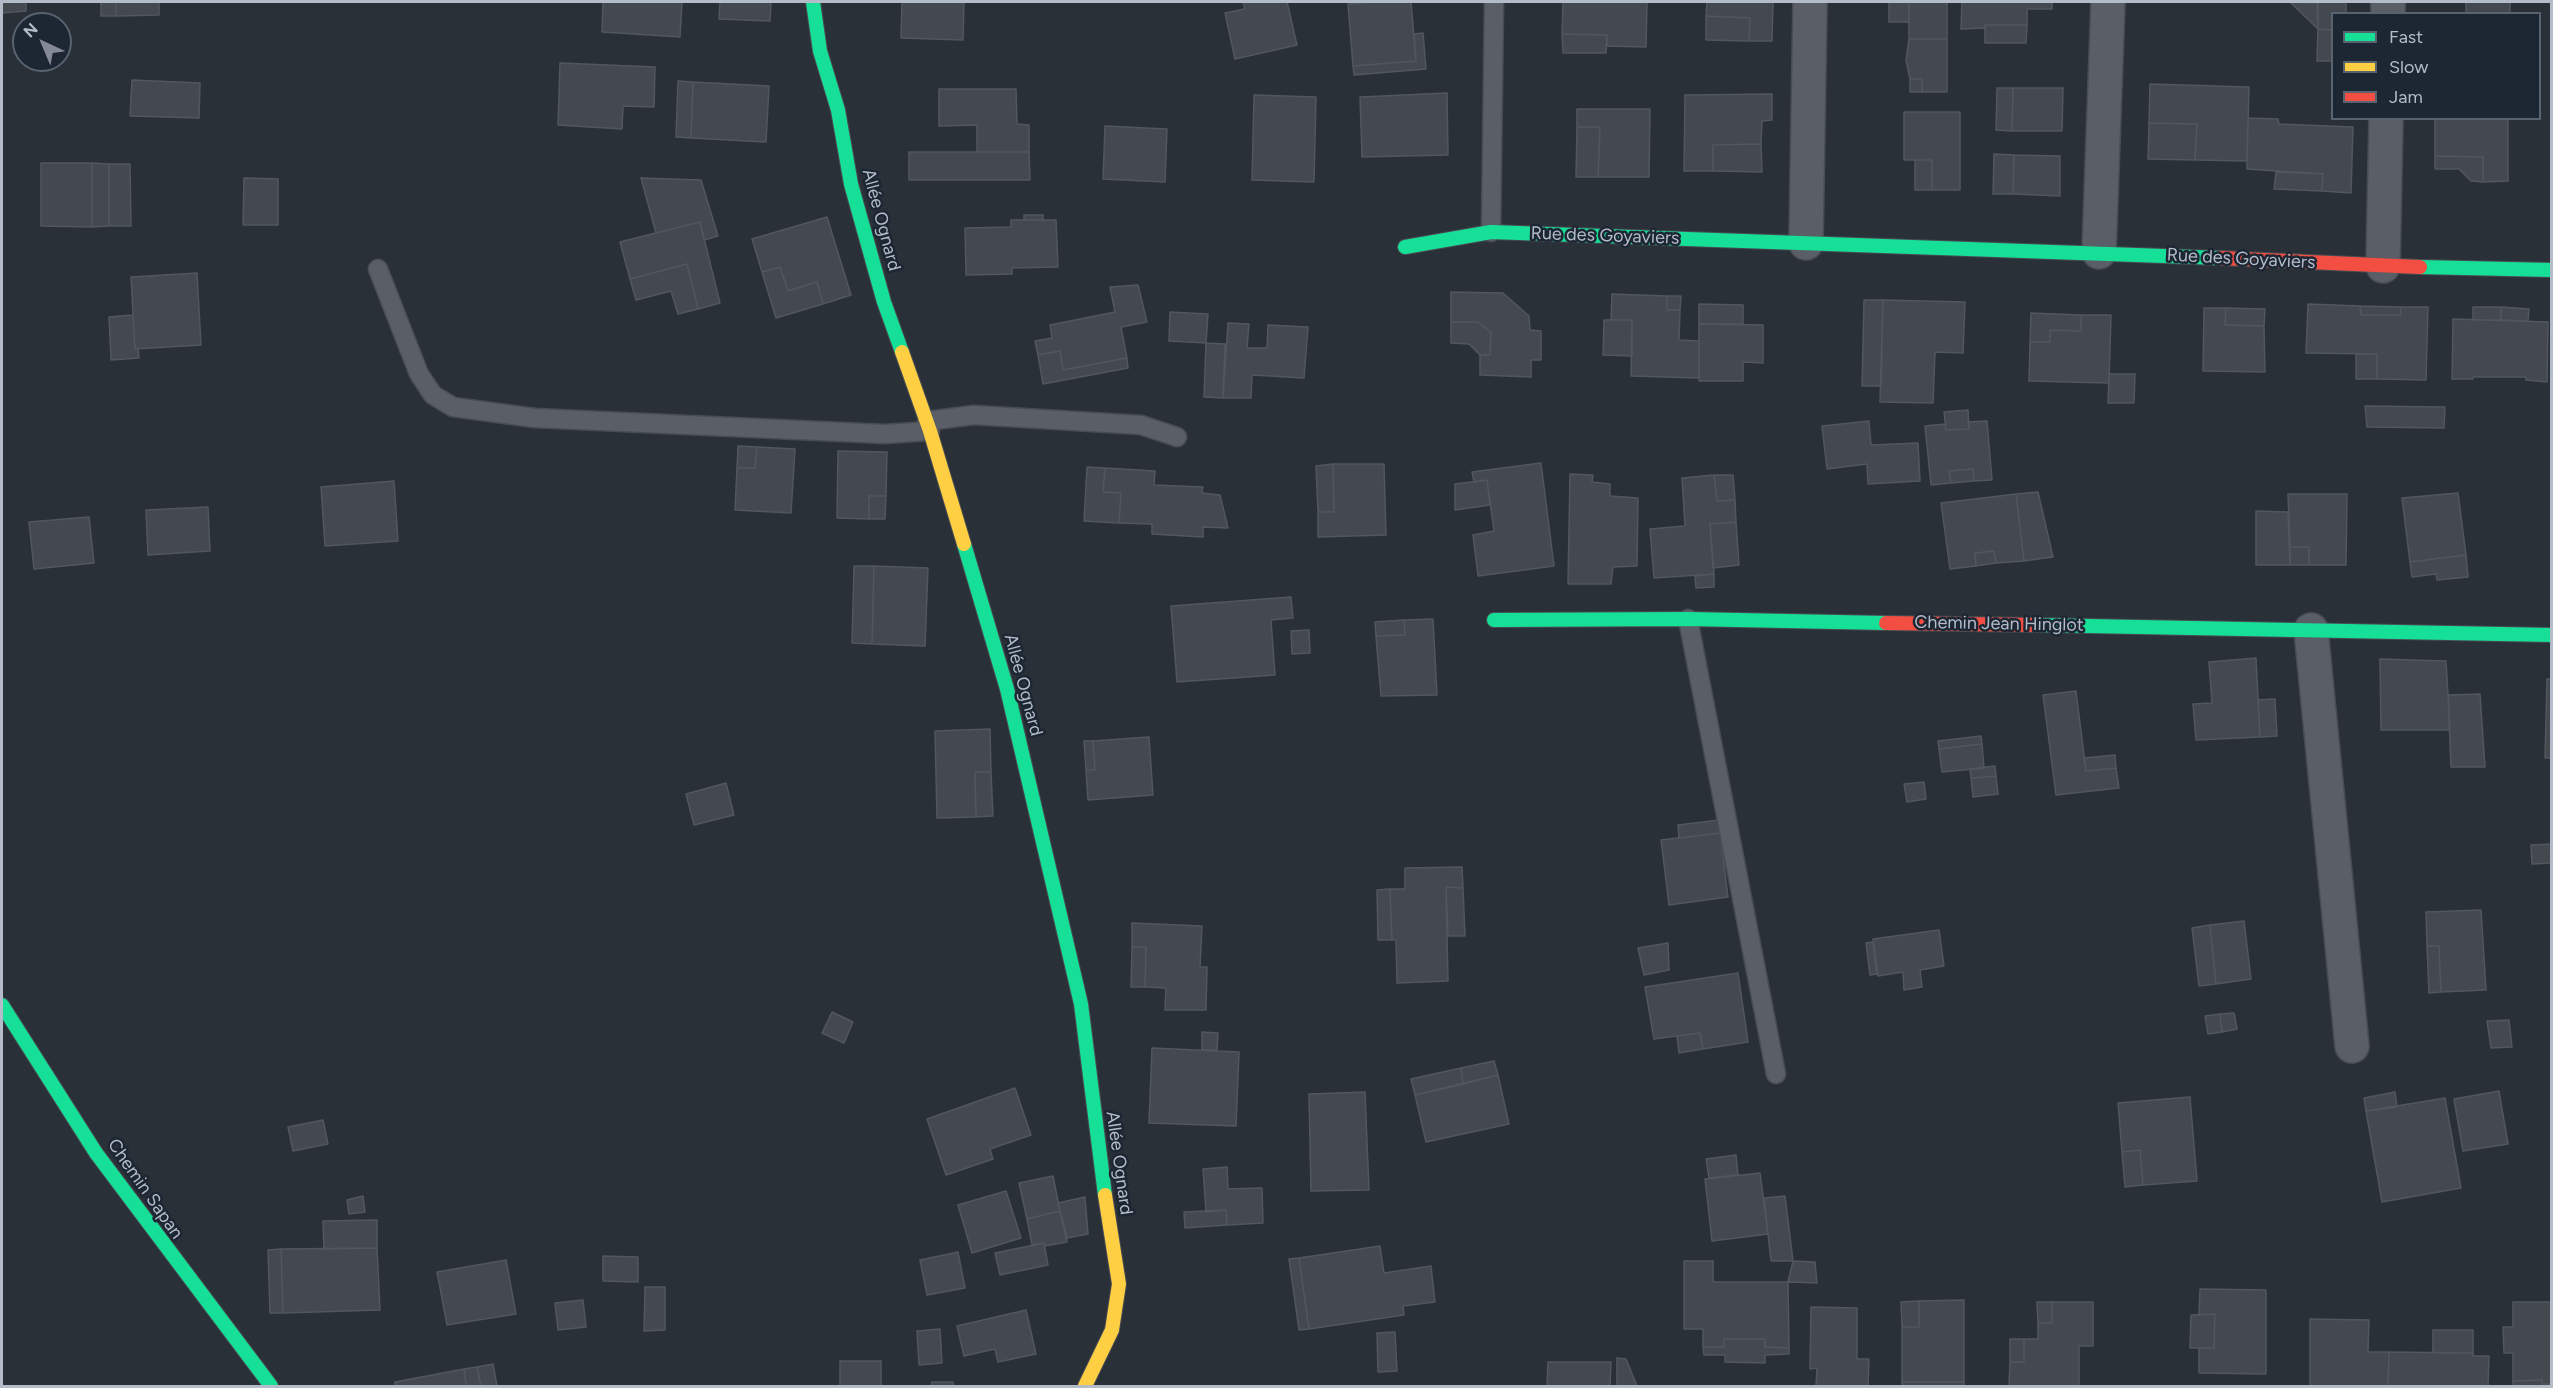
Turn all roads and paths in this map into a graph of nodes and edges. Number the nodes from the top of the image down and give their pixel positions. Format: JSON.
{"nodes":[{"id":1,"x":813,"y":2,"type":"edge"},
{"id":2,"x":1494,"y":2,"type":"edge"},
{"id":3,"x":1810,"y":2,"type":"edge"},
{"id":4,"x":2108,"y":2,"type":"edge"},
{"id":5,"x":2386,"y":120,"type":"edge"},
{"id":6,"x":1491,"y":232,"type":"junction"},
{"id":7,"x":1806,"y":243,"type":"junction"},
{"id":8,"x":1406,"y":247,"type":"dead end"},
{"id":9,"x":2099,"y":252,"type":"junction"},
{"id":10,"x":2383,"y":266,"type":"junction"},
{"id":11,"x":378,"y":269,"type":"dead end"},
{"id":12,"x":2552,"y":270,"type":"edge"},
{"id":13,"x":928,"y":426,"type":"junction"},
{"id":14,"x":1177,"y":437,"type":"dead end"},
{"id":15,"x":1688,"y":619,"type":"junction"},
{"id":16,"x":1494,"y":620,"type":"dead end"},
{"id":17,"x":2310,"y":630,"type":"junction"},
{"id":18,"x":2552,"y":635,"type":"edge"},
{"id":19,"x":2,"y":1005,"type":"edge"},
{"id":20,"x":2352,"y":1046,"type":"dead end"},
{"id":21,"x":1776,"y":1074,"type":"dead end"},
{"id":22,"x":272,"y":1386,"type":"edge"},
{"id":23,"x":1085,"y":1386,"type":"edge"}],
"edges":[{"from":1,"to":13,"type":"street","name":"Allée Ognard"},
{"from":2,"to":6,"type":"lane"},
{"from":3,"to":7,"type":"street"},
{"from":4,"to":9,"type":"street"},
{"from":5,"to":10,"type":"street"},
{"from":6,"to":7,"type":"street","name":"Rue des Goyaviers"},
{"from":6,"to":8,"type":"street","name":"Rue des Goyaviers"},
{"from":7,"to":9,"type":"street","name":"Rue des Goyaviers"},
{"from":9,"to":10,"type":"street","name":"Rue des Goyaviers"},
{"from":10,"to":12,"type":"street","name":"Rue des Goyaviers"},
{"from":11,"to":13,"type":"lane"},
{"from":13,"to":14,"type":"lane"},
{"from":13,"to":23,"type":"street","name":"Allée Ognard"},
{"from":15,"to":16,"type":"street","name":"Chemin Jean Hinglot"},
{"from":15,"to":17,"type":"street","name":"Chemin Jean Hinglot"},
{"from":15,"to":21,"type":"lane"},
{"from":17,"to":18,"type":"street","name":"Chemin Jean Hinglot"},
{"from":17,"to":20,"type":"street"},
{"from":19,"to":22,"type":"street","name":"Chemin Sapan"}]}
